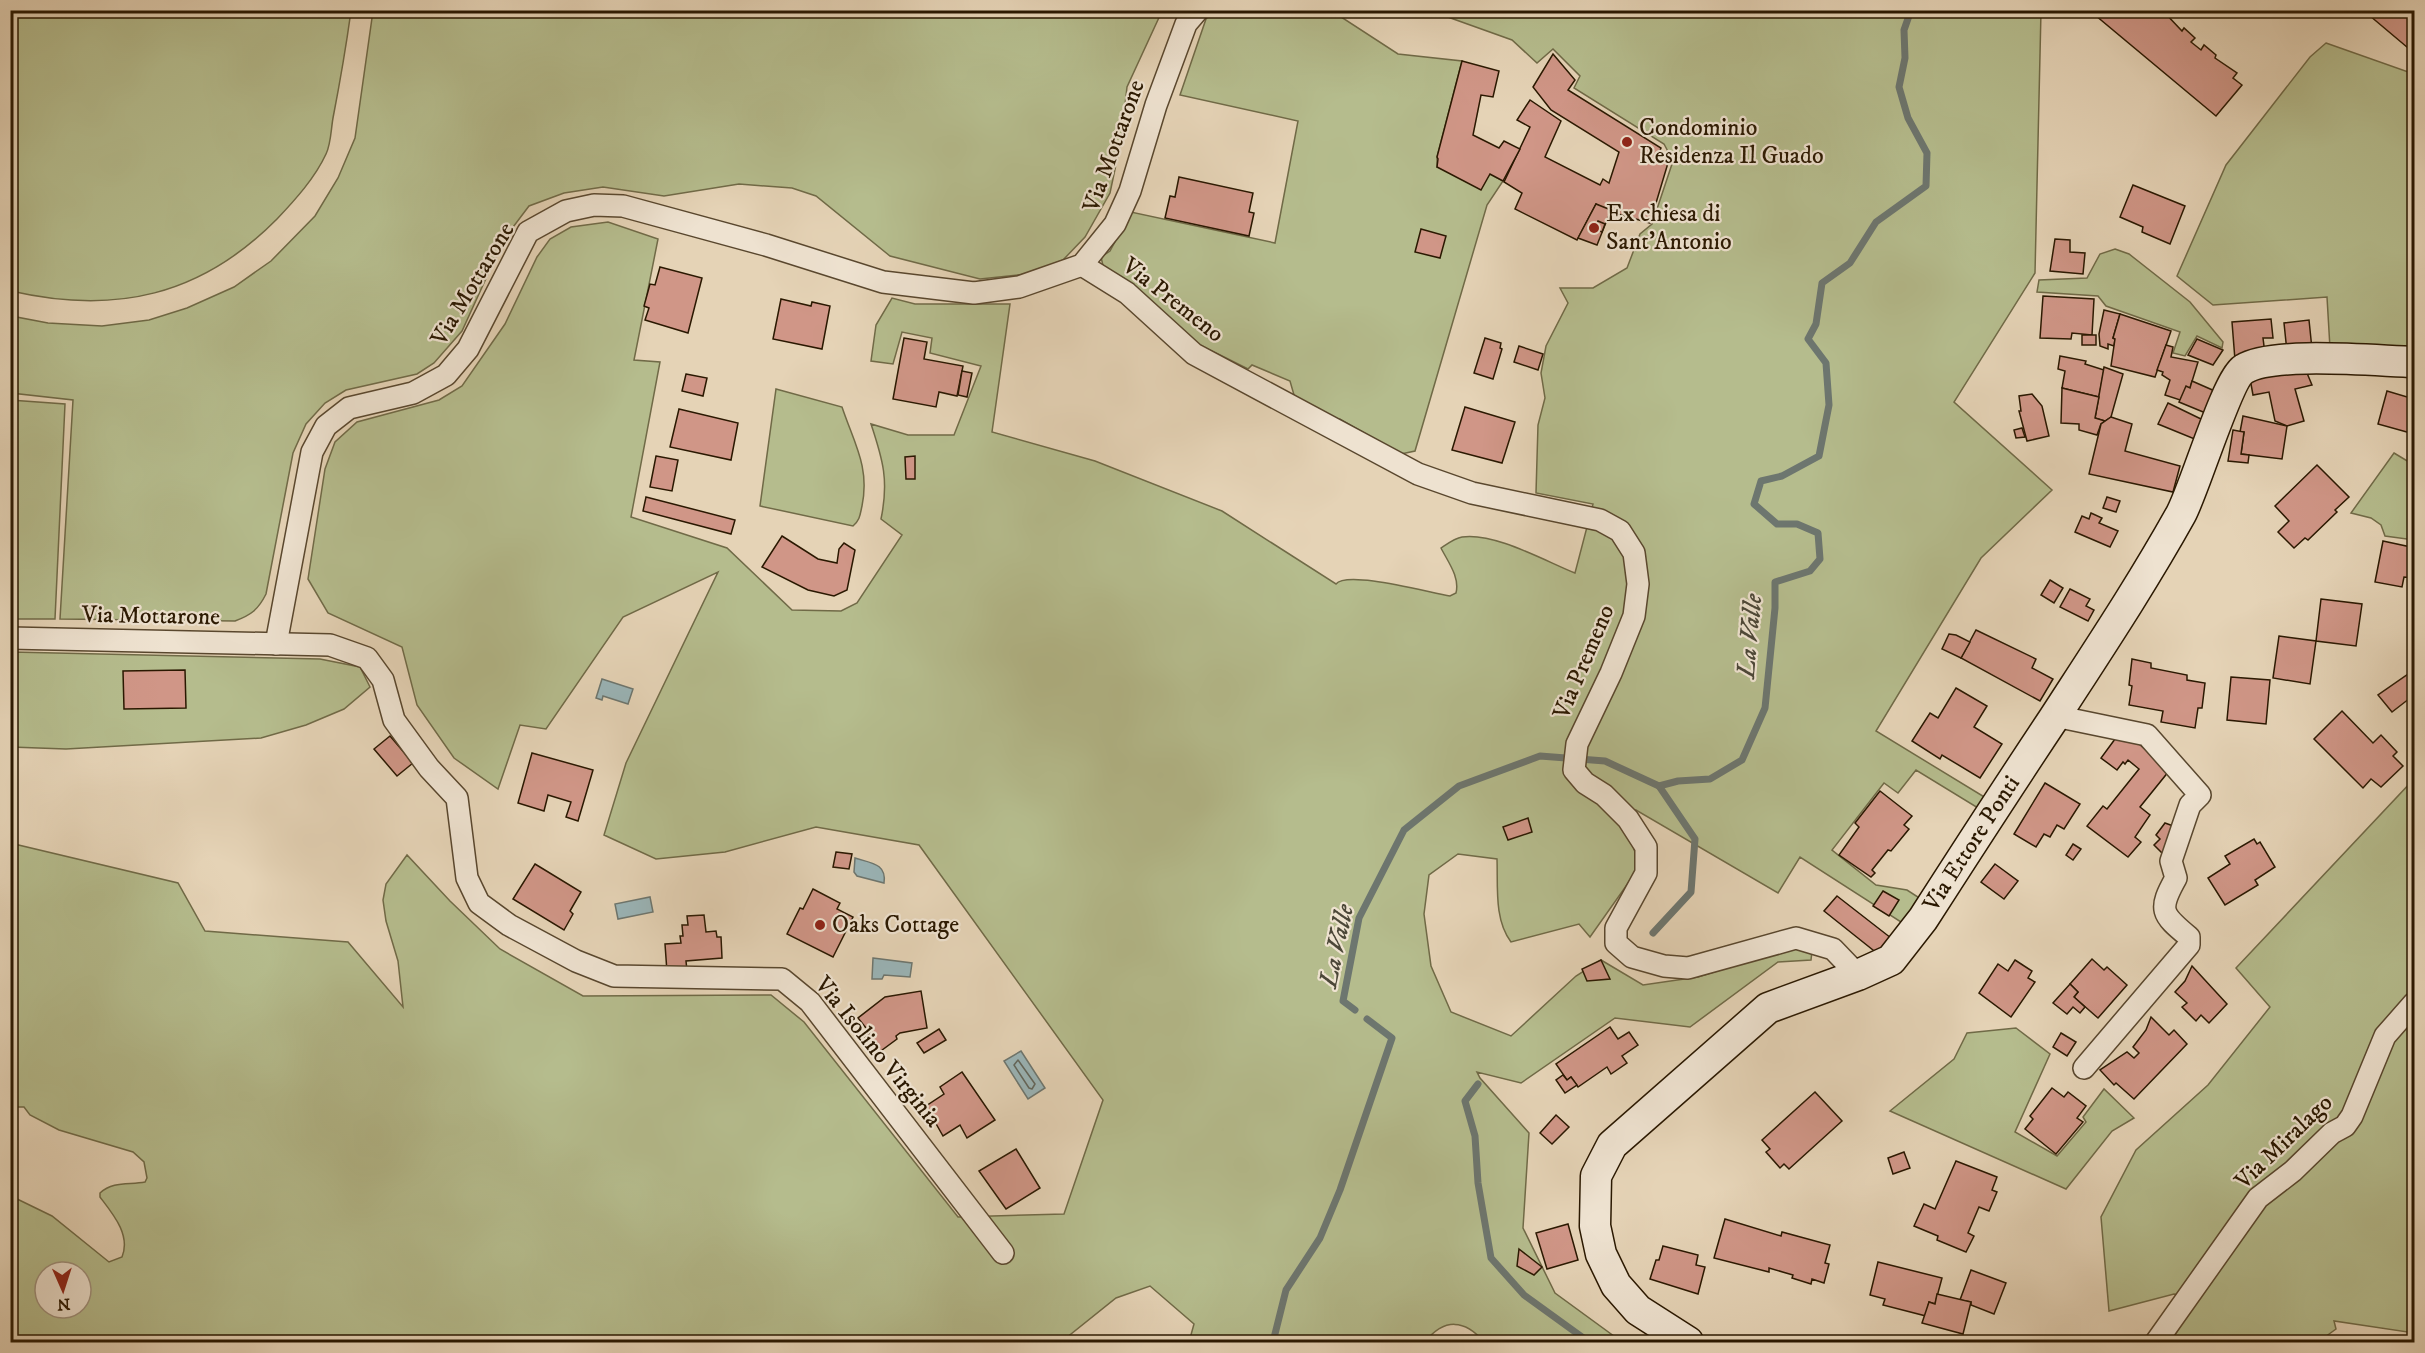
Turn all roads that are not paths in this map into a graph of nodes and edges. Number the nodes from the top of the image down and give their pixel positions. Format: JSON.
{"nodes":[{"id":1,"x":1198,"y":10,"type":"edge"},
{"id":2,"x":1082,"y":265,"type":"junction"},
{"id":3,"x":2415,"y":362,"type":"edge"},
{"id":4,"x":10,"y":638,"type":"edge"},
{"id":5,"x":276,"y":644,"type":"junction"},
{"id":6,"x":2055,"y":716,"type":"junction"},
{"id":7,"x":1858,"y":975,"type":"junction"},
{"id":8,"x":2415,"y":1003,"type":"edge"},
{"id":9,"x":2084,"y":1068,"type":"dead end"},
{"id":10,"x":1003,"y":1253,"type":"dead end"},
{"id":11,"x":1688,"y":1342,"type":"edge"},
{"id":12,"x":2156,"y":1342,"type":"edge"}],
"edges":[{"from":1,"to":2,"type":"street","name":"Via Mottarone"},
{"from":2,"to":5,"type":"street","name":"Via Mottarone"},
{"from":2,"to":7,"type":"street","name":"Via Premeno"},
{"from":3,"to":6,"type":"street","name":"Via Ettore Ponti"},
{"from":4,"to":5,"type":"street","name":"Via Mottarone"},
{"from":5,"to":10,"type":"street","name":"Via Isolino Virginia"},
{"from":6,"to":7,"type":"street","name":"Via Ettore Ponti"},
{"from":6,"to":9,"type":"street"},
{"from":7,"to":11,"type":"street","name":"Via Ettore Ponti"},
{"from":8,"to":12,"type":"street","name":"Via Miralago"}]}
